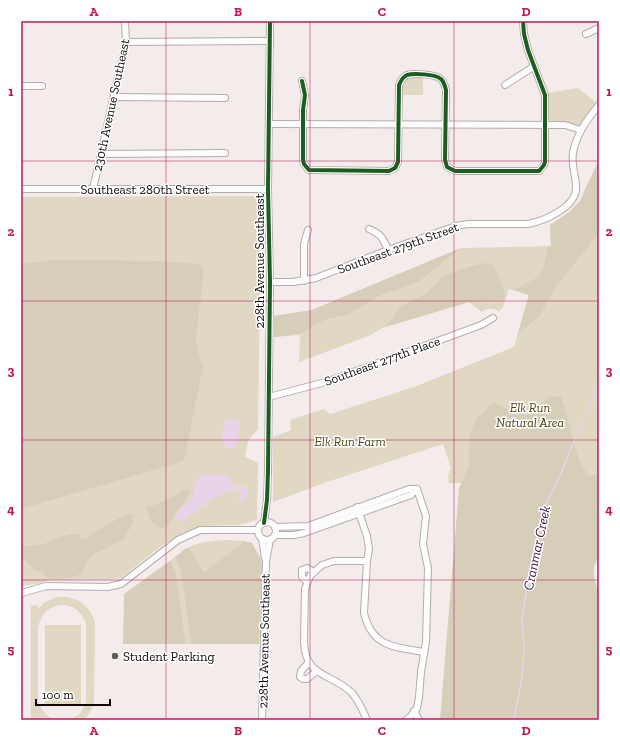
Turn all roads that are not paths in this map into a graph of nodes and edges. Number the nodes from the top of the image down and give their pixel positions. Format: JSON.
{"nodes":[{"id":1,"x":125,"y":21,"type":"edge"},
{"id":2,"x":270,"y":21,"type":"edge"},
{"id":3,"x":524,"y":21,"type":"edge"},
{"id":4,"x":599,"y":28,"type":"edge"},
{"id":5,"x":586,"y":34,"type":"dead end"},
{"id":6,"x":270,"y":41,"type":"junction"},
{"id":7,"x":126,"y":42,"type":"junction"},
{"id":8,"x":533,"y":67,"type":"junction"},
{"id":9,"x":302,"y":81,"type":"dead end"},
{"id":10,"x":505,"y":85,"type":"dead end"},
{"id":11,"x":21,"y":86,"type":"edge"},
{"id":12,"x":42,"y":86,"type":"dead end"},
{"id":13,"x":114,"y":97,"type":"junction"},
{"id":14,"x":225,"y":98,"type":"dead end"},
{"id":15,"x":599,"y":105,"type":"edge"},
{"id":16,"x":269,"y":124,"type":"junction"},
{"id":17,"x":302,"y":124,"type":"junction"},
{"id":18,"x":398,"y":124,"type":"junction"},
{"id":19,"x":445,"y":124,"type":"junction"},
{"id":20,"x":545,"y":125,"type":"junction"},
{"id":21,"x":581,"y":130,"type":"junction"},
{"id":22,"x":225,"y":153,"type":"dead end"},
{"id":23,"x":101,"y":154,"type":"junction"},
{"id":24,"x":21,"y":189,"type":"edge"},
{"id":25,"x":93,"y":189,"type":"junction"},
{"id":26,"x":268,"y":189,"type":"junction"},
{"id":27,"x":369,"y":229,"type":"dead end"},
{"id":28,"x":308,"y":230,"type":"dead end"},
{"id":29,"x":388,"y":250,"type":"junction"},
{"id":30,"x":304,"y":281,"type":"junction"},
{"id":31,"x":270,"y":282,"type":"junction"},
{"id":32,"x":492,"y":318,"type":"dead end"},
{"id":33,"x":269,"y":397,"type":"junction"},
{"id":34,"x":267,"y":500,"type":"junction"},
{"id":35,"x":358,"y":510,"type":"junction"},
{"id":36,"x":264,"y":523,"type":"junction"},
{"id":37,"x":273,"y":525,"type":"junction"},
{"id":38,"x":260,"y":534,"type":"junction"},
{"id":39,"x":275,"y":535,"type":"junction"},
{"id":40,"x":270,"y":540,"type":"junction"},
{"id":41,"x":266,"y":561,"type":"junction"},
{"id":42,"x":367,"y":561,"type":"junction"},
{"id":43,"x":314,"y":572,"type":"junction"},
{"id":44,"x":307,"y":582,"type":"junction"},
{"id":45,"x":21,"y":594,"type":"edge"},
{"id":46,"x":424,"y":652,"type":"junction"},
{"id":47,"x":309,"y":662,"type":"junction"},
{"id":48,"x":317,"y":671,"type":"junction"},
{"id":49,"x":410,"y":716,"type":"edge"},
{"id":50,"x":262,"y":720,"type":"edge"},
{"id":51,"x":367,"y":720,"type":"edge"},
{"id":52,"x":419,"y":720,"type":"edge"}],
"edges":[{"from":1,"to":7,"type":"street","name":"230th Avenue Southeast"},
{"from":2,"to":6,"type":"street","name":"228th Avenue Southeast"},
{"from":3,"to":8,"type":"street"},
{"from":4,"to":5,"type":"street"},
{"from":6,"to":7,"type":"street"},
{"from":6,"to":16,"type":"street","name":"228th Avenue Southeast"},
{"from":7,"to":13,"type":"street","name":"230th Avenue Southeast"},
{"from":8,"to":10,"type":"street"},
{"from":8,"to":20,"type":"street"},
{"from":9,"to":17,"type":"street"},
{"from":11,"to":12,"type":"street"},
{"from":13,"to":14,"type":"street"},
{"from":13,"to":23,"type":"street","name":"230th Avenue Southeast"},
{"from":15,"to":21,"type":"street"},
{"from":16,"to":17,"type":"street"},
{"from":16,"to":26,"type":"street","name":"228th Avenue Southeast"},
{"from":17,"to":18,"type":"street"},
{"from":17,"to":18,"type":"street"},
{"from":18,"to":19,"type":"street"},
{"from":18,"to":19,"type":"street"},
{"from":19,"to":20,"type":"street"},
{"from":19,"to":20,"type":"street"},
{"from":20,"to":21,"type":"street"},
{"from":21,"to":29,"type":"street","name":"Southeast 279th Street"},
{"from":22,"to":23,"type":"street"},
{"from":23,"to":25,"type":"street","name":"230th Avenue Southeast"},
{"from":24,"to":25,"type":"street","name":"Southeast 280th Street"},
{"from":25,"to":26,"type":"street","name":"Southeast 280th Street"},
{"from":26,"to":31,"type":"street","name":"228th Avenue Southeast"},
{"from":27,"to":29,"type":"street"},
{"from":28,"to":30,"type":"street"},
{"from":29,"to":30,"type":"street","name":"Southeast 279th Street"},
{"from":30,"to":31,"type":"street","name":"Southeast 279th Street"},
{"from":31,"to":33,"type":"street","name":"228th Avenue Southeast"},
{"from":32,"to":33,"type":"street","name":"Southeast 277th Place"},
{"from":33,"to":34,"type":"street","name":"228th Avenue Southeast"},
{"from":34,"to":36,"type":"street","name":"228th Avenue Southeast"},
{"from":34,"to":37,"type":"street","name":"228th Avenue Southeast"},
{"from":35,"to":37,"type":"street"},
{"from":35,"to":39,"type":"street"},
{"from":35,"to":42,"type":"street"},
{"from":35,"to":46,"type":"street"},
{"from":36,"to":37,"type":"street"},
{"from":36,"to":38,"type":"street"},
{"from":37,"to":39,"type":"street"},
{"from":38,"to":40,"type":"street"},
{"from":38,"to":41,"type":"street","name":"228th Avenue Southeast"},
{"from":38,"to":45,"type":"street"},
{"from":39,"to":40,"type":"street"},
{"from":40,"to":41,"type":"street","name":"228th Avenue Southeast"},
{"from":41,"to":50,"type":"street","name":"228th Avenue Southeast"},
{"from":42,"to":43,"type":"street"},
{"from":42,"to":46,"type":"street"},
{"from":43,"to":44,"type":"street"},
{"from":43,"to":44,"type":"street"},
{"from":44,"to":47,"type":"street"},
{"from":46,"to":49,"type":"street"},
{"from":47,"to":48,"type":"street"},
{"from":47,"to":48,"type":"street"},
{"from":48,"to":51,"type":"street"},
{"from":49,"to":52,"type":"street"}]}
